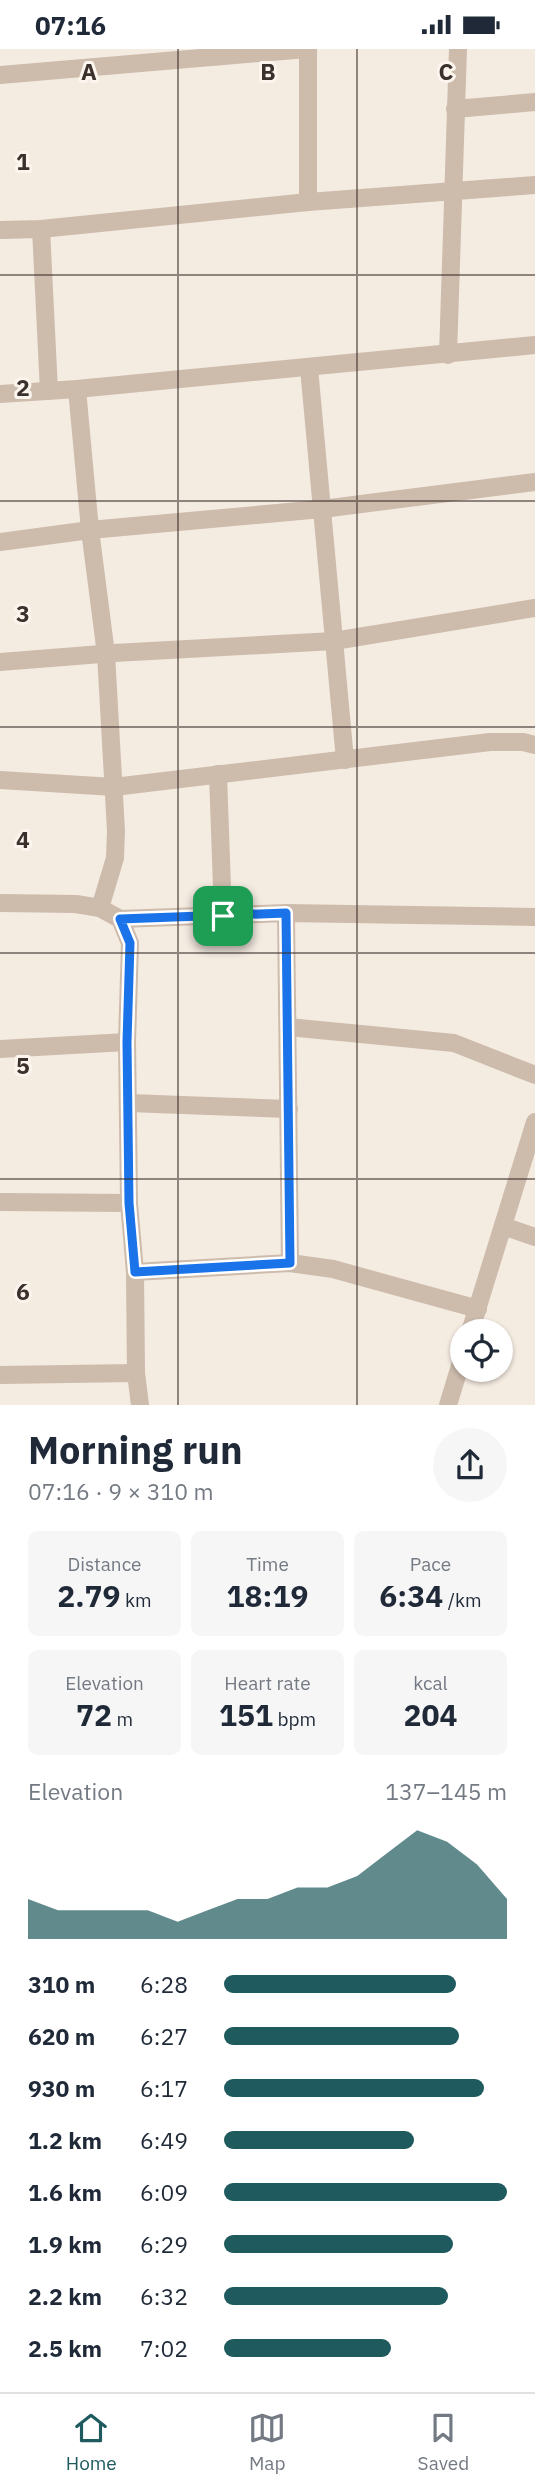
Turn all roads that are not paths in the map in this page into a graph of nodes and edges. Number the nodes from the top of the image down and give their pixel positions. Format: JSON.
{"nodes":[{"id":1,"x":307,"y":49,"type":"edge"},
{"id":2,"x":458,"y":49,"type":"edge"},
{"id":3,"x":0,"y":75,"type":"edge"},
{"id":4,"x":535,"y":101,"type":"edge"},
{"id":5,"x":455,"y":109,"type":"junction"},
{"id":6,"x":535,"y":185,"type":"edge"},
{"id":7,"x":454,"y":191,"type":"junction"},
{"id":8,"x":308,"y":202,"type":"junction"},
{"id":9,"x":41,"y":229,"type":"junction"},
{"id":10,"x":0,"y":230,"type":"edge"},
{"id":11,"x":535,"y":345,"type":"edge"},
{"id":12,"x":448,"y":355,"type":"junction"},
{"id":13,"x":309,"y":368,"type":"junction"},
{"id":14,"x":77,"y":389,"type":"junction"},
{"id":15,"x":49,"y":391,"type":"junction"},
{"id":16,"x":0,"y":394,"type":"edge"},
{"id":17,"x":535,"y":482,"type":"edge"},
{"id":18,"x":322,"y":509,"type":"junction"},
{"id":19,"x":90,"y":530,"type":"junction"},
{"id":20,"x":0,"y":542,"type":"edge"},
{"id":21,"x":535,"y":608,"type":"edge"},
{"id":22,"x":334,"y":641,"type":"junction"},
{"id":23,"x":106,"y":654,"type":"junction"},
{"id":24,"x":0,"y":662,"type":"edge"},
{"id":25,"x":535,"y":745,"type":"edge"},
{"id":26,"x":345,"y":760,"type":"junction"},
{"id":27,"x":218,"y":775,"type":"junction"},
{"id":28,"x":0,"y":780,"type":"edge"},
{"id":29,"x":114,"y":787,"type":"junction"},
{"id":30,"x":0,"y":903,"type":"edge"},
{"id":31,"x":100,"y":908,"type":"junction"},
{"id":32,"x":286,"y":913,"type":"junction"},
{"id":33,"x":223,"y":916,"type":"junction"},
{"id":34,"x":535,"y":916,"type":"edge"},
{"id":35,"x":120,"y":919,"type":"junction"},
{"id":36,"x":288,"y":1027,"type":"junction"},
{"id":37,"x":127,"y":1042,"type":"junction"},
{"id":38,"x":0,"y":1049,"type":"edge"},
{"id":39,"x":535,"y":1075,"type":"edge"},
{"id":40,"x":129,"y":1103,"type":"junction"},
{"id":41,"x":289,"y":1109,"type":"junction"},
{"id":42,"x":535,"y":1122,"type":"edge"},
{"id":43,"x":0,"y":1202,"type":"edge"},
{"id":44,"x":129,"y":1203,"type":"junction"},
{"id":45,"x":503,"y":1226,"type":"junction"},
{"id":46,"x":535,"y":1237,"type":"edge"},
{"id":47,"x":290,"y":1263,"type":"junction"},
{"id":48,"x":135,"y":1272,"type":"junction"},
{"id":49,"x":478,"y":1309,"type":"junction"},
{"id":50,"x":475,"y":1319,"type":"edge"},
{"id":51,"x":136,"y":1373,"type":"junction"},
{"id":52,"x":0,"y":1375,"type":"edge"},
{"id":53,"x":455,"y":1382,"type":"edge"},
{"id":54,"x":140,"y":1405,"type":"edge"},
{"id":55,"x":448,"y":1405,"type":"edge"}],
"edges":[{"from":1,"to":3,"type":"street"},
{"from":1,"to":8,"type":"street"},
{"from":2,"to":5,"type":"street"},
{"from":4,"to":5,"type":"street"},
{"from":5,"to":7,"type":"street"},
{"from":6,"to":7,"type":"street"},
{"from":7,"to":8,"type":"street"},
{"from":7,"to":12,"type":"street"},
{"from":8,"to":9,"type":"street"},
{"from":9,"to":10,"type":"street"},
{"from":9,"to":15,"type":"street"},
{"from":11,"to":12,"type":"street"},
{"from":12,"to":13,"type":"street"},
{"from":13,"to":14,"type":"street"},
{"from":13,"to":18,"type":"street"},
{"from":14,"to":15,"type":"street"},
{"from":14,"to":19,"type":"street"},
{"from":15,"to":16,"type":"street"},
{"from":17,"to":18,"type":"street"},
{"from":18,"to":19,"type":"street"},
{"from":18,"to":22,"type":"street"},
{"from":19,"to":20,"type":"street"},
{"from":19,"to":23,"type":"street"},
{"from":21,"to":22,"type":"street"},
{"from":22,"to":23,"type":"street"},
{"from":22,"to":26,"type":"street"},
{"from":23,"to":24,"type":"street"},
{"from":23,"to":29,"type":"street"},
{"from":25,"to":26,"type":"street"},
{"from":26,"to":27,"type":"street"},
{"from":27,"to":29,"type":"street"},
{"from":27,"to":33,"type":"street"},
{"from":28,"to":29,"type":"street"},
{"from":29,"to":31,"type":"street"},
{"from":30,"to":31,"type":"street"},
{"from":31,"to":35,"type":"street"},
{"from":32,"to":33,"type":"street"},
{"from":32,"to":34,"type":"street"},
{"from":32,"to":36,"type":"street"},
{"from":33,"to":35,"type":"street"},
{"from":35,"to":37,"type":"street"},
{"from":36,"to":39,"type":"street"},
{"from":36,"to":41,"type":"street"},
{"from":37,"to":38,"type":"street"},
{"from":37,"to":40,"type":"street"},
{"from":40,"to":41,"type":"street"},
{"from":40,"to":44,"type":"street"},
{"from":41,"to":47,"type":"street"},
{"from":42,"to":45,"type":"street"},
{"from":43,"to":44,"type":"street"},
{"from":44,"to":48,"type":"street"},
{"from":45,"to":46,"type":"street"},
{"from":45,"to":49,"type":"street"},
{"from":47,"to":48,"type":"street"},
{"from":47,"to":49,"type":"street"},
{"from":48,"to":51,"type":"street"},
{"from":49,"to":50,"type":"street"},
{"from":51,"to":52,"type":"street"},
{"from":51,"to":54,"type":"street"},
{"from":53,"to":55,"type":"street"}]}
